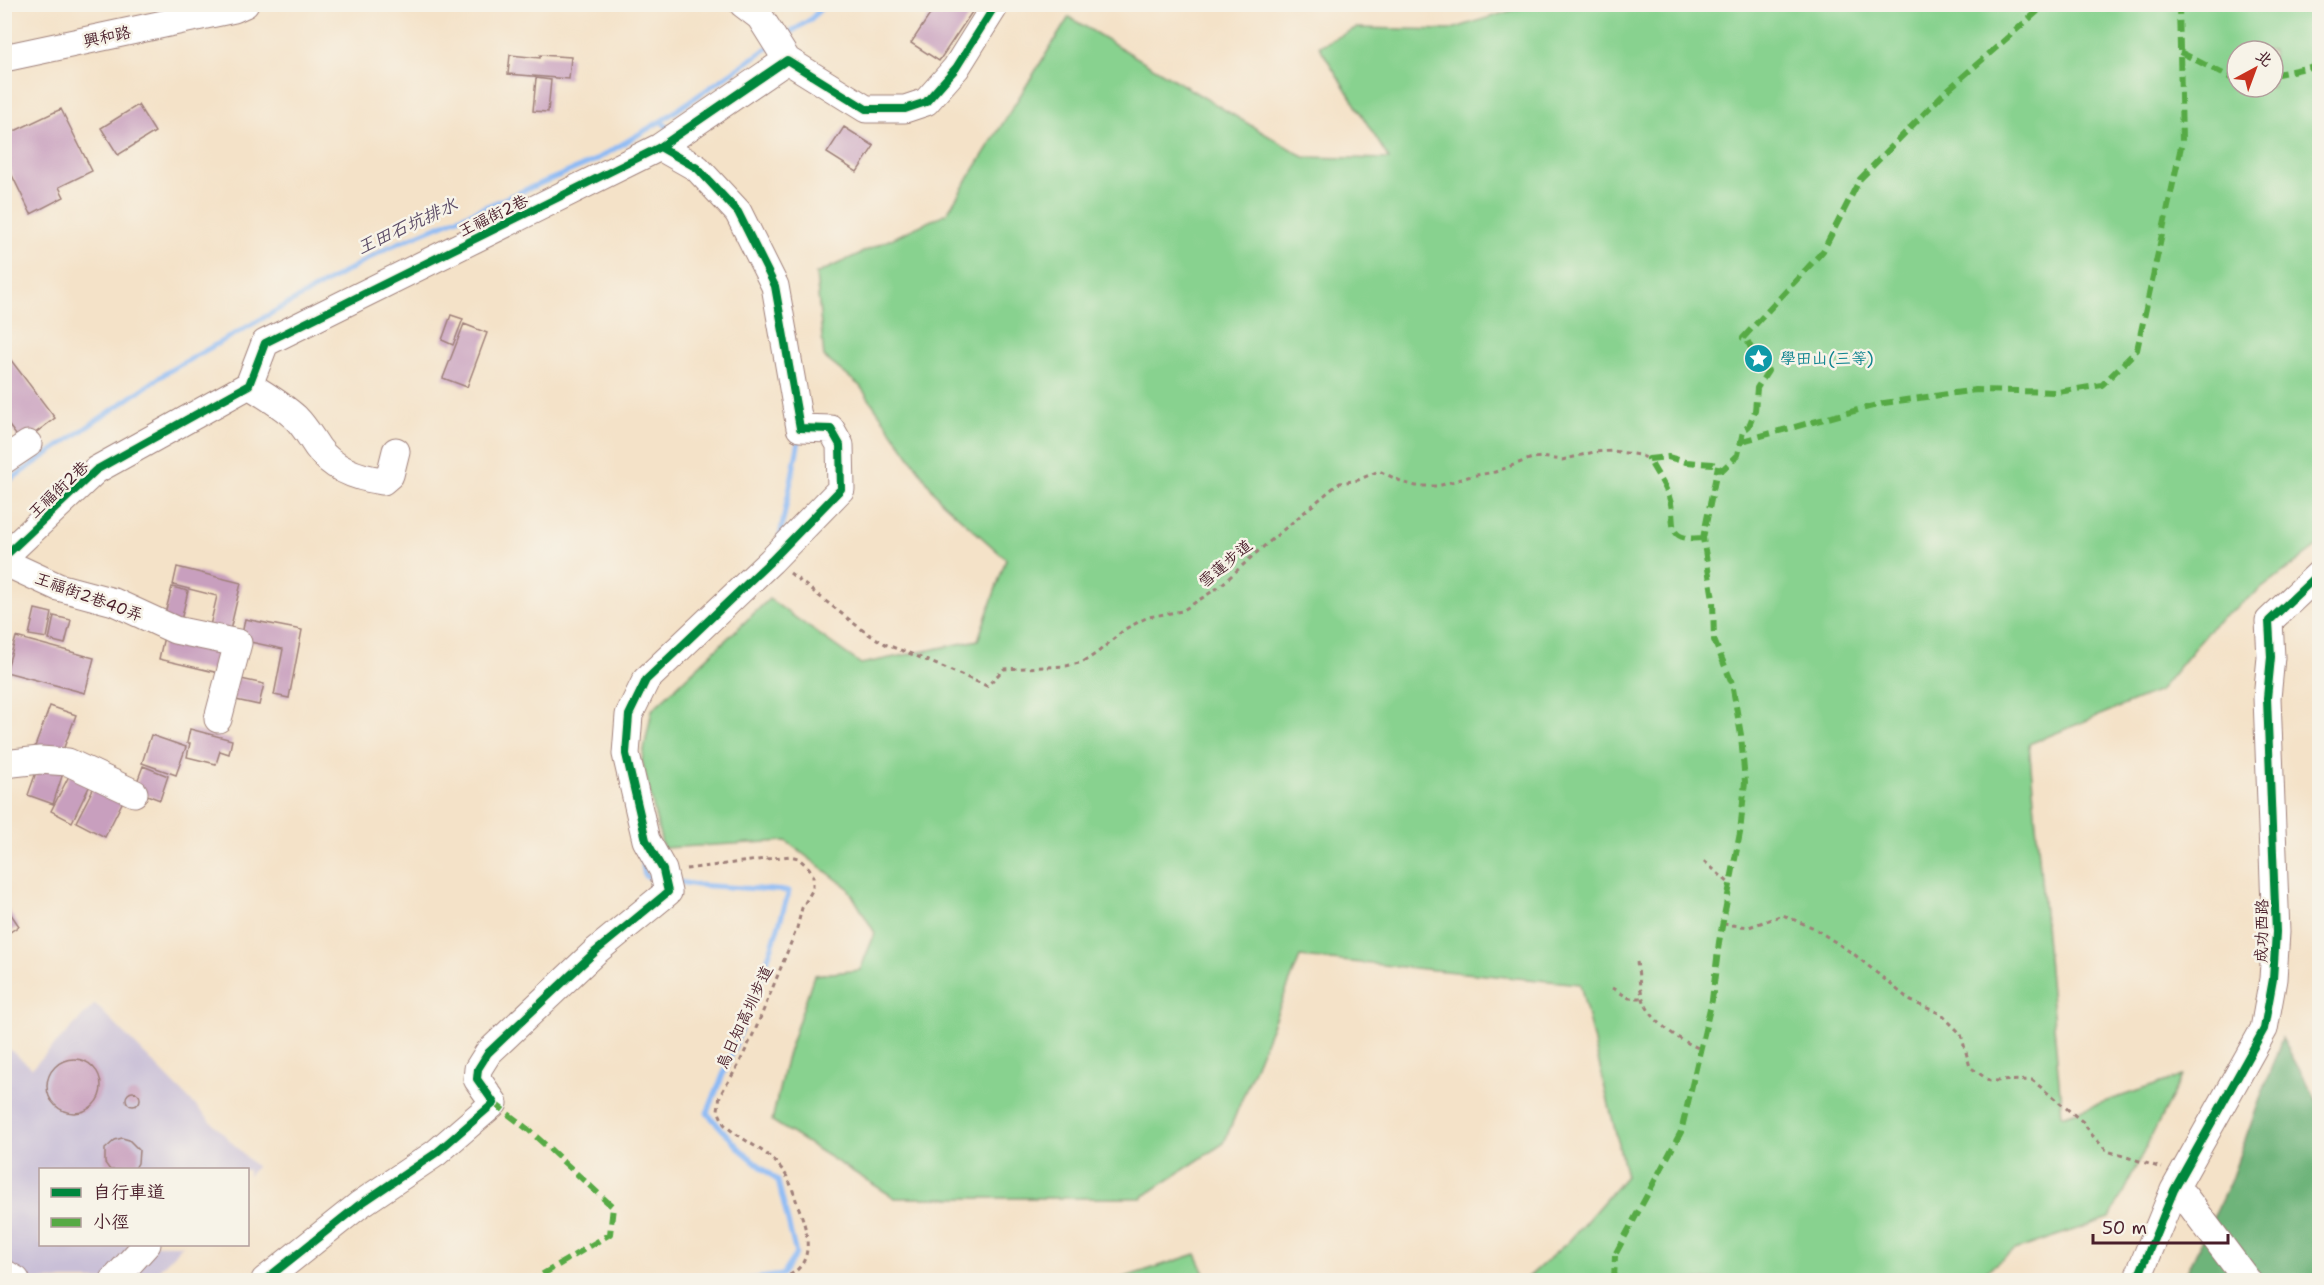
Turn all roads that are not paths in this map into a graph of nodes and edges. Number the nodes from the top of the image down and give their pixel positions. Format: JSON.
{"nodes":[{"id":1,"x":245,"y":4,"type":"edge"},
{"id":2,"x":996,"y":4,"type":"edge"},
{"id":3,"x":752,"y":11,"type":"edge"},
{"id":4,"x":4,"y":58,"type":"edge"},
{"id":5,"x":787,"y":60,"type":"junction"},
{"id":6,"x":671,"y":140,"type":"junction"},
{"id":7,"x":249,"y":386,"type":"junction"},
{"id":8,"x":28,"y":444,"type":"dead end"},
{"id":9,"x":396,"y":451,"type":"dead end"},
{"id":10,"x":4,"y":460,"type":"edge"},
{"id":11,"x":4,"y":557,"type":"edge"},
{"id":12,"x":4,"y":562,"type":"edge"},
{"id":13,"x":2319,"y":573,"type":"edge"},
{"id":14,"x":218,"y":719,"type":"dead end"},
{"id":15,"x":4,"y":764,"type":"edge"},
{"id":16,"x":134,"y":793,"type":"dead end"},
{"id":17,"x":2178,"y":1182,"type":"junction"},
{"id":18,"x":146,"y":1246,"type":"edge"},
{"id":19,"x":4,"y":1273,"type":"edge"},
{"id":20,"x":16,"y":1281,"type":"edge"},
{"id":21,"x":114,"y":1281,"type":"edge"},
{"id":22,"x":265,"y":1281,"type":"edge"},
{"id":23,"x":2137,"y":1281,"type":"edge"},
{"id":24,"x":2247,"y":1281,"type":"edge"}],
"edges":[{"from":1,"to":4,"type":"street","name":"興和路"},
{"from":2,"to":5,"type":"street"},
{"from":3,"to":5,"type":"street"},
{"from":5,"to":6,"type":"street","name":"王福街2巷"},
{"from":6,"to":7,"type":"street","name":"王福街2巷"},
{"from":6,"to":22,"type":"street"},
{"from":7,"to":9,"type":"street"},
{"from":7,"to":11,"type":"street","name":"王福街2巷"},
{"from":8,"to":10,"type":"street"},
{"from":12,"to":14,"type":"street","name":"王福街2巷40弄"},
{"from":13,"to":17,"type":"street","name":"成功西路"},
{"from":15,"to":16,"type":"street"},
{"from":17,"to":23,"type":"street","name":"成功西路"},
{"from":17,"to":24,"type":"street"},
{"from":18,"to":21,"type":"street"},
{"from":19,"to":20,"type":"street"}]}
